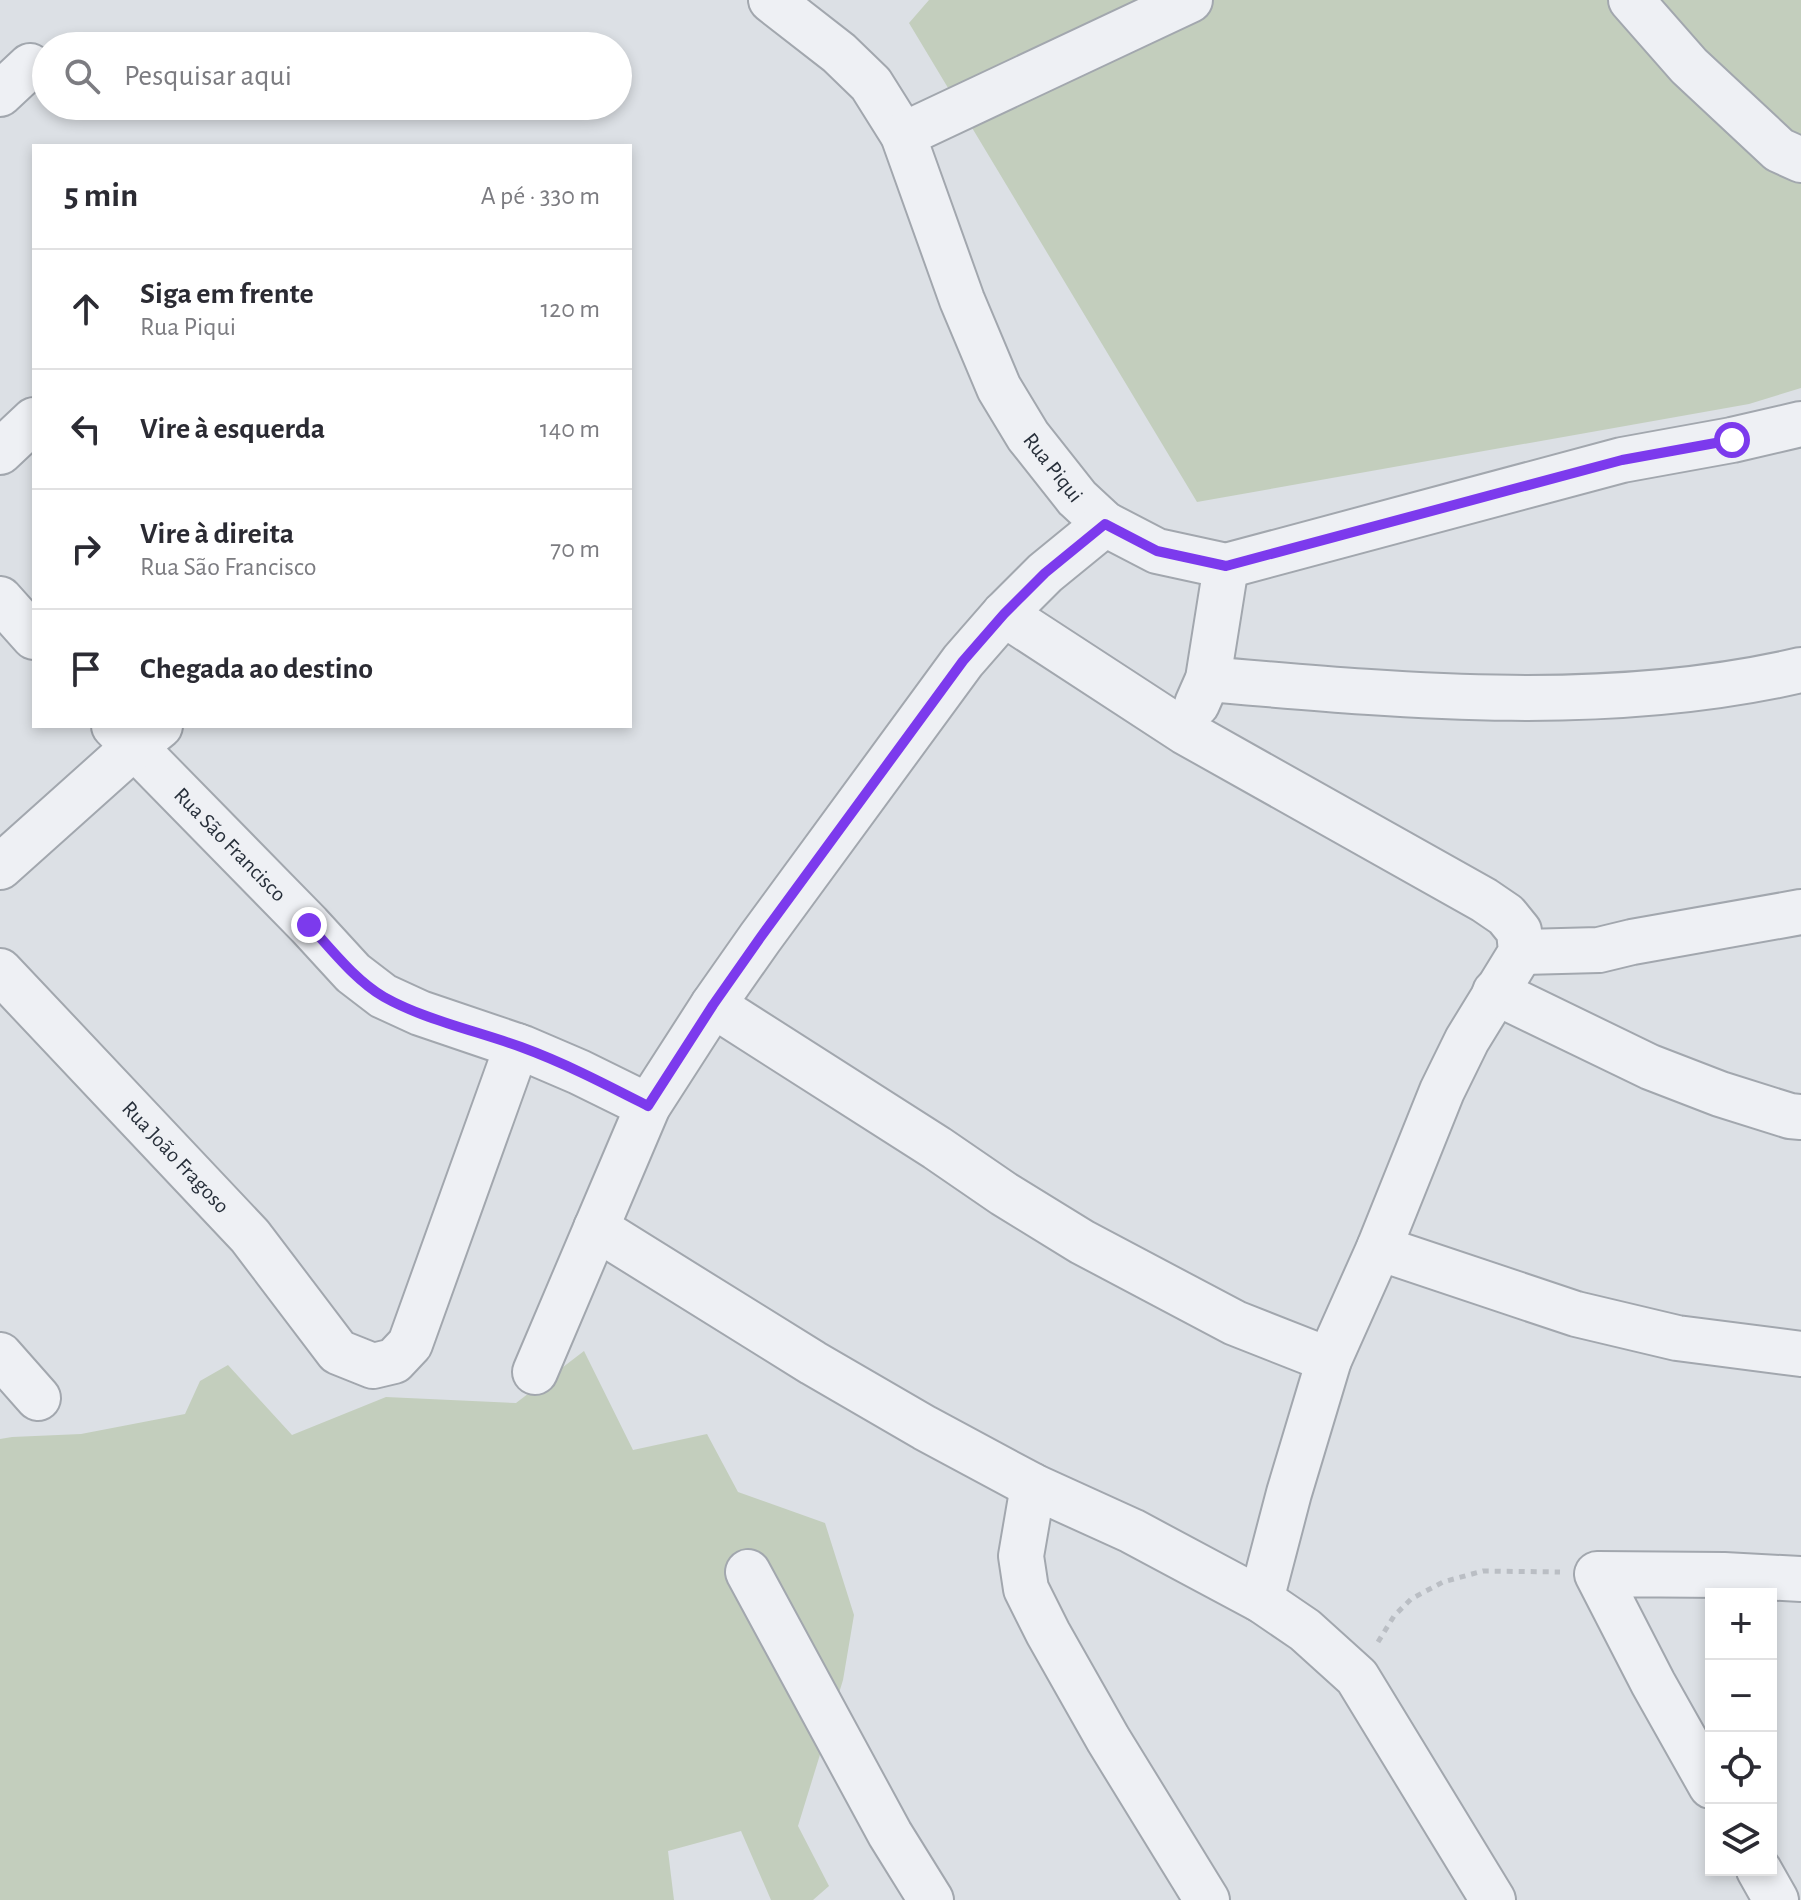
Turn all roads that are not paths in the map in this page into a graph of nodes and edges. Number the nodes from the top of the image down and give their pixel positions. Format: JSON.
{"nodes":[{"id":1,"x":771,"y":0,"type":"edge"},
{"id":2,"x":1190,"y":0,"type":"edge"},
{"id":3,"x":1631,"y":0,"type":"edge"},
{"id":4,"x":903,"y":135,"type":"junction"},
{"id":5,"x":1801,"y":160,"type":"edge"},
{"id":6,"x":32,"y":422,"type":"edge"},
{"id":7,"x":1801,"y":424,"type":"edge"},
{"id":8,"x":0,"y":452,"type":"edge"},
{"id":9,"x":1105,"y":524,"type":"junction"},
{"id":10,"x":1226,"y":566,"type":"junction"},
{"id":11,"x":0,"y":599,"type":"edge"},
{"id":12,"x":1004,"y":614,"type":"junction"},
{"id":13,"x":32,"y":635,"type":"edge"},
{"id":14,"x":1801,"y":670,"type":"edge"},
{"id":15,"x":1208,"y":679,"type":"junction"},
{"id":16,"x":1185,"y":732,"type":"junction"},
{"id":17,"x":136,"y":733,"type":"edge"},
{"id":18,"x":0,"y":867,"type":"edge"},
{"id":19,"x":1801,"y":912,"type":"edge"},
{"id":20,"x":1521,"y":952,"type":"junction"},
{"id":21,"x":0,"y":971,"type":"edge"},
{"id":22,"x":1495,"y":992,"type":"junction"},
{"id":23,"x":713,"y":1005,"type":"junction"},
{"id":24,"x":517,"y":1046,"type":"junction"},
{"id":25,"x":648,"y":1106,"type":"junction"},
{"id":26,"x":1801,"y":1117,"type":"edge"},
{"id":27,"x":596,"y":1228,"type":"junction"},
{"id":28,"x":1379,"y":1248,"type":"junction"},
{"id":29,"x":1801,"y":1354,"type":"edge"},
{"id":30,"x":0,"y":1355,"type":"edge"},
{"id":31,"x":1329,"y":1360,"type":"junction"},
{"id":32,"x":535,"y":1372,"type":"dead end"},
{"id":33,"x":38,"y":1398,"type":"dead end"},
{"id":34,"x":1033,"y":1486,"type":"junction"},
{"id":35,"x":748,"y":1572,"type":"dead end"},
{"id":36,"x":1801,"y":1579,"type":"edge"},
{"id":37,"x":1261,"y":1600,"type":"junction"},
{"id":38,"x":1705,"y":1775,"type":"edge"},
{"id":39,"x":1762,"y":1876,"type":"edge"},
{"id":40,"x":931,"y":1900,"type":"edge"},
{"id":41,"x":1207,"y":1900,"type":"edge"},
{"id":42,"x":1493,"y":1900,"type":"edge"},
{"id":43,"x":1776,"y":1900,"type":"edge"}],
"edges":[{"from":1,"to":4,"type":"street","name":"Rua Piqui"},
{"from":2,"to":4,"type":"street"},
{"from":3,"to":5,"type":"street"},
{"from":4,"to":9,"type":"street","name":"Rua Piqui"},
{"from":6,"to":8,"type":"street"},
{"from":7,"to":10,"type":"street","name":"Rua Piqui"},
{"from":9,"to":10,"type":"street","name":"Rua Piqui"},
{"from":9,"to":12,"type":"street"},
{"from":10,"to":15,"type":"street"},
{"from":11,"to":13,"type":"street"},
{"from":12,"to":16,"type":"street"},
{"from":12,"to":23,"type":"street"},
{"from":14,"to":15,"type":"street"},
{"from":15,"to":16,"type":"street"},
{"from":16,"to":20,"type":"street"},
{"from":17,"to":18,"type":"street"},
{"from":17,"to":24,"type":"street","name":"Rua São Francisco"},
{"from":19,"to":20,"type":"street"},
{"from":20,"to":22,"type":"street"},
{"from":21,"to":24,"type":"street","name":"Rua João Fragoso"},
{"from":22,"to":26,"type":"street"},
{"from":22,"to":28,"type":"street"},
{"from":23,"to":25,"type":"street"},
{"from":23,"to":31,"type":"street"},
{"from":24,"to":25,"type":"street","name":"Rua São Francisco"},
{"from":25,"to":27,"type":"street"},
{"from":27,"to":32,"type":"street"},
{"from":27,"to":34,"type":"street"},
{"from":28,"to":29,"type":"street"},
{"from":28,"to":31,"type":"street"},
{"from":30,"to":33,"type":"street"},
{"from":31,"to":37,"type":"street"},
{"from":34,"to":37,"type":"street"},
{"from":34,"to":41,"type":"street"},
{"from":35,"to":40,"type":"street"},
{"from":36,"to":38,"type":"street"},
{"from":37,"to":42,"type":"street"},
{"from":39,"to":43,"type":"street"}]}
